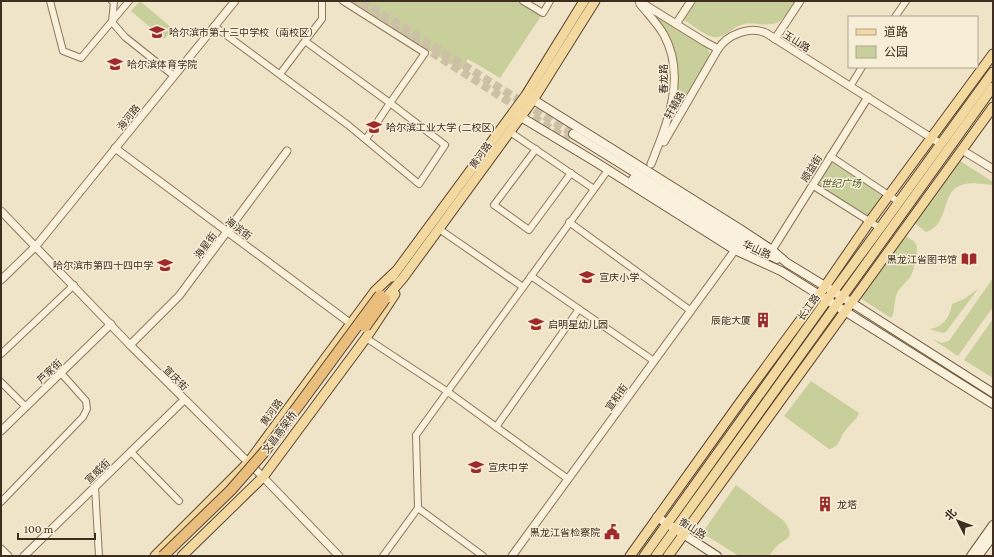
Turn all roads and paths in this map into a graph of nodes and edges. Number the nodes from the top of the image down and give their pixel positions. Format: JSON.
{"nodes":[{"id":1,"x":50,"y":1,"type":"edge"},
{"id":2,"x":112,"y":1,"type":"edge"},
{"id":3,"x":129,"y":1,"type":"edge"},
{"id":4,"x":235,"y":1,"type":"edge"},
{"id":5,"x":322,"y":1,"type":"edge"},
{"id":6,"x":343,"y":1,"type":"edge"},
{"id":7,"x":523,"y":1,"type":"edge"},
{"id":8,"x":550,"y":1,"type":"edge"},
{"id":9,"x":584,"y":1,"type":"edge"},
{"id":10,"x":595,"y":1,"type":"edge"},
{"id":11,"x":638,"y":1,"type":"edge"},
{"id":12,"x":691,"y":1,"type":"edge"},
{"id":13,"x":800,"y":1,"type":"edge"},
{"id":14,"x":906,"y":1,"type":"edge"},
{"id":15,"x":896,"y":16,"type":"edge"},
{"id":16,"x":112,"y":22,"type":"junction"},
{"id":17,"x":676,"y":24,"type":"junction"},
{"id":18,"x":214,"y":26,"type":"junction"},
{"id":19,"x":775,"y":39,"type":"junction"},
{"id":20,"x":305,"y":41,"type":"junction"},
{"id":21,"x":718,"y":49,"type":"junction"},
{"id":22,"x":993,"y":54,"type":"edge"},
{"id":23,"x":861,"y":68,"type":"edge"},
{"id":24,"x":993,"y":72,"type":"edge"},
{"id":25,"x":280,"y":74,"type":"junction"},
{"id":26,"x":174,"y":76,"type":"junction"},
{"id":27,"x":851,"y":85,"type":"junction"},
{"id":28,"x":993,"y":87,"type":"edge"},
{"id":29,"x":530,"y":97,"type":"junction"},
{"id":30,"x":868,"y":97,"type":"junction"},
{"id":31,"x":390,"y":103,"type":"junction"},
{"id":32,"x":993,"y":107,"type":"edge"},
{"id":33,"x":518,"y":115,"type":"junction"},
{"id":34,"x":510,"y":132,"type":"junction"},
{"id":35,"x":933,"y":137,"type":"junction"},
{"id":36,"x":366,"y":139,"type":"junction"},
{"id":37,"x":941,"y":144,"type":"junction"},
{"id":38,"x":115,"y":148,"type":"junction"},
{"id":39,"x":536,"y":149,"type":"junction"},
{"id":40,"x":962,"y":150,"type":"junction"},
{"id":41,"x":287,"y":151,"type":"dead end"},
{"id":42,"x":830,"y":156,"type":"junction"},
{"id":43,"x":649,"y":168,"type":"junction"},
{"id":44,"x":993,"y":169,"type":"edge"},
{"id":45,"x":608,"y":170,"type":"junction"},
{"id":46,"x":571,"y":173,"type":"junction"},
{"id":47,"x":812,"y":185,"type":"junction"},
{"id":48,"x":594,"y":189,"type":"junction"},
{"id":49,"x":890,"y":195,"type":"junction"},
{"id":50,"x":899,"y":202,"type":"junction"},
{"id":51,"x":1,"y":211,"type":"edge"},
{"id":52,"x":870,"y":221,"type":"junction"},
{"id":53,"x":569,"y":222,"type":"junction"},
{"id":54,"x":880,"y":228,"type":"junction"},
{"id":55,"x":440,"y":229,"type":"junction"},
{"id":56,"x":228,"y":232,"type":"junction"},
{"id":57,"x":36,"y":246,"type":"junction"},
{"id":58,"x":736,"y":250,"type":"junction"},
{"id":59,"x":772,"y":250,"type":"junction"},
{"id":60,"x":787,"y":263,"type":"junction"},
{"id":61,"x":781,"y":271,"type":"junction"},
{"id":62,"x":395,"y":272,"type":"junction"},
{"id":63,"x":531,"y":276,"type":"junction"},
{"id":64,"x":403,"y":278,"type":"junction"},
{"id":65,"x":1,"y":280,"type":"edge"},
{"id":66,"x":74,"y":285,"type":"junction"},
{"id":67,"x":825,"y":286,"type":"junction"},
{"id":68,"x":523,"y":287,"type":"junction"},
{"id":69,"x":833,"y":291,"type":"junction"},
{"id":70,"x":383,"y":297,"type":"junction"},
{"id":71,"x":841,"y":297,"type":"junction"},
{"id":72,"x":823,"y":298,"type":"junction"},
{"id":73,"x":851,"y":303,"type":"junction"},
{"id":74,"x":836,"y":305,"type":"junction"},
{"id":75,"x":579,"y":309,"type":"junction"},
{"id":76,"x":691,"y":311,"type":"junction"},
{"id":77,"x":844,"y":311,"type":"junction"},
{"id":78,"x":350,"y":323,"type":"junction"},
{"id":79,"x":111,"y":324,"type":"junction"},
{"id":80,"x":366,"y":338,"type":"junction"},
{"id":81,"x":130,"y":345,"type":"junction"},
{"id":82,"x":1,"y":354,"type":"edge"},
{"id":83,"x":654,"y":361,"type":"junction"},
{"id":84,"x":61,"y":373,"type":"junction"},
{"id":85,"x":1,"y":382,"type":"edge"},
{"id":86,"x":448,"y":392,"type":"junction"},
{"id":87,"x":993,"y":394,"type":"edge"},
{"id":88,"x":184,"y":400,"type":"junction"},
{"id":89,"x":993,"y":404,"type":"edge"},
{"id":90,"x":26,"y":407,"type":"junction"},
{"id":91,"x":496,"y":426,"type":"junction"},
{"id":92,"x":1,"y":431,"type":"edge"},
{"id":93,"x":131,"y":452,"type":"junction"},
{"id":94,"x":248,"y":463,"type":"junction"},
{"id":95,"x":263,"y":477,"type":"junction"},
{"id":96,"x":568,"y":479,"type":"junction"},
{"id":97,"x":95,"y":487,"type":"junction"},
{"id":98,"x":179,"y":501,"type":"dead end"},
{"id":99,"x":1,"y":502,"type":"edge"},
{"id":100,"x":418,"y":508,"type":"junction"},
{"id":101,"x":657,"y":517,"type":"junction"},
{"id":102,"x":993,"y":525,"type":"edge"},
{"id":103,"x":671,"y":526,"type":"junction"},
{"id":104,"x":684,"y":534,"type":"junction"},
{"id":105,"x":993,"y":536,"type":"edge"},
{"id":106,"x":1,"y":549,"type":"edge"},
{"id":107,"x":8,"y":556,"type":"edge"},
{"id":108,"x":24,"y":556,"type":"edge"},
{"id":109,"x":99,"y":556,"type":"edge"},
{"id":110,"x":155,"y":556,"type":"edge"},
{"id":111,"x":163,"y":556,"type":"edge"},
{"id":112,"x":172,"y":556,"type":"edge"},
{"id":113,"x":182,"y":556,"type":"edge"},
{"id":114,"x":339,"y":556,"type":"edge"},
{"id":115,"x":383,"y":556,"type":"edge"},
{"id":116,"x":483,"y":556,"type":"edge"},
{"id":117,"x":512,"y":556,"type":"edge"},
{"id":118,"x":630,"y":556,"type":"edge"},
{"id":119,"x":644,"y":556,"type":"edge"},
{"id":120,"x":656,"y":556,"type":"edge"},
{"id":121,"x":668,"y":556,"type":"edge"},
{"id":122,"x":717,"y":556,"type":"edge"},
{"id":123,"x":971,"y":556,"type":"edge"},
{"id":124,"x":978,"y":556,"type":"edge"}],
"edges":[{"from":1,"to":16,"type":"street"},
{"from":2,"to":16,"type":"street"},
{"from":3,"to":16,"type":"street"},
{"from":4,"to":18,"type":"street","name":"海河路"},
{"from":5,"to":20,"type":"street"},
{"from":6,"to":31,"type":"street"},
{"from":7,"to":8,"type":"street"},
{"from":9,"to":29,"type":"main road","name":"黄河路"},
{"from":10,"to":29,"type":"main road","name":"黄河路"},
{"from":11,"to":17,"type":"street"},
{"from":11,"to":43,"type":"street","name":"春龙路"},
{"from":12,"to":17,"type":"street"},
{"from":13,"to":19,"type":"street"},
{"from":14,"to":15,"type":"street"},
{"from":16,"to":26,"type":"street"},
{"from":17,"to":21,"type":"street"},
{"from":18,"to":25,"type":"street"},
{"from":18,"to":26,"type":"street","name":"海河路"},
{"from":19,"to":21,"type":"street","name":"玉山路"},
{"from":19,"to":27,"type":"street","name":"玉山路"},
{"from":20,"to":25,"type":"street"},
{"from":20,"to":31,"type":"street"},
{"from":21,"to":43,"type":"street","name":"轩辕路"},
{"from":22,"to":35,"type":"main road"},
{"from":23,"to":27,"type":"street"},
{"from":24,"to":37,"type":"main road","name":"长江路"},
{"from":25,"to":36,"type":"street"},
{"from":26,"to":38,"type":"street","name":"海河路"},
{"from":27,"to":30,"type":"street","name":"玉山路"},
{"from":28,"to":71,"type":"main road","name":"长江路"},
{"from":29,"to":33,"type":"main road","name":"黄河路"},
{"from":29,"to":43,"type":"main road","name":"华山路"},
{"from":30,"to":35,"type":"street","name":"玉山路"},
{"from":30,"to":42,"type":"street","name":"顺益街"},
{"from":31,"to":36,"type":"street"},
{"from":31,"to":36,"type":"street"},
{"from":32,"to":40,"type":"main road"},
{"from":33,"to":34,"type":"main road","name":"黄河路"},
{"from":33,"to":45,"type":"main road","name":"华山路"},
{"from":33,"to":62,"type":"main road","name":"黄河路"},
{"from":34,"to":39,"type":"street"},
{"from":34,"to":55,"type":"main road","name":"黄河路"},
{"from":35,"to":37,"type":"street","name":"玉山路"},
{"from":35,"to":49,"type":"main road"},
{"from":37,"to":50,"type":"main road","name":"长江路"},
{"from":38,"to":56,"type":"street","name":"海滨街"},
{"from":38,"to":57,"type":"street","name":"海河路"},
{"from":39,"to":46,"type":"street"},
{"from":39,"to":46,"type":"street"},
{"from":40,"to":44,"type":"street"},
{"from":40,"to":73,"type":"main road"},
{"from":41,"to":56,"type":"street","name":"海星街"},
{"from":42,"to":47,"type":"street","name":"顺益街"},
{"from":42,"to":49,"type":"street"},
{"from":43,"to":59,"type":"main road","name":"华山路"},
{"from":45,"to":48,"type":"street"},
{"from":45,"to":58,"type":"main road","name":"华山路"},
{"from":46,"to":48,"type":"street"},
{"from":47,"to":52,"type":"street"},
{"from":47,"to":59,"type":"street","name":"顺益街"},
{"from":48,"to":53,"type":"street"},
{"from":49,"to":50,"type":"street"},
{"from":49,"to":52,"type":"main road"},
{"from":50,"to":54,"type":"main road","name":"长江路"},
{"from":51,"to":57,"type":"street","name":"宣庆街"},
{"from":52,"to":54,"type":"street"},
{"from":52,"to":67,"type":"main road"},
{"from":53,"to":63,"type":"street"},
{"from":53,"to":76,"type":"street"},
{"from":54,"to":69,"type":"main road","name":"长江路"},
{"from":55,"to":64,"type":"main road","name":"黄河路"},
{"from":55,"to":68,"type":"street"},
{"from":56,"to":78,"type":"street","name":"海滨街"},
{"from":56,"to":81,"type":"street","name":"海星街"},
{"from":57,"to":65,"type":"street","name":"海河路"},
{"from":57,"to":66,"type":"street","name":"宣庆街"},
{"from":58,"to":61,"type":"main road","name":"华山路"},
{"from":58,"to":76,"type":"street","name":"宣和街"},
{"from":59,"to":60,"type":"main road","name":"华山路"},
{"from":60,"to":61,"type":"main road"},
{"from":60,"to":67,"type":"main road","name":"华山路"},
{"from":61,"to":72,"type":"main road","name":"华山路"},
{"from":62,"to":70,"type":"main road","name":"黄河路"},
{"from":62,"to":78,"type":"main road","name":"黄河路"},
{"from":63,"to":68,"type":"street"},
{"from":63,"to":75,"type":"street"},
{"from":64,"to":70,"type":"main road","name":"黄河路"},
{"from":64,"to":80,"type":"main road","name":"黄河路"},
{"from":66,"to":79,"type":"street","name":"宣庆街"},
{"from":66,"to":82,"type":"street"},
{"from":67,"to":69,"type":"main road","name":"华山路"},
{"from":67,"to":72,"type":"main road"},
{"from":68,"to":86,"type":"street"},
{"from":69,"to":71,"type":"main road","name":"华山路"},
{"from":69,"to":72,"type":"main road","name":"长江路"},
{"from":70,"to":111,"type":"highway","name":"文昌高架桥","bridge":true},
{"from":70,"to":112,"type":"highway","name":"文昌高架桥","bridge":true},
{"from":71,"to":73,"type":"main road","name":"华山路"},
{"from":71,"to":74,"type":"main road","name":"长江路"},
{"from":72,"to":74,"type":"main road","name":"华山路"},
{"from":72,"to":101,"type":"main road"},
{"from":72,"to":103,"type":"main road","name":"长江路"},
{"from":73,"to":77,"type":"main road"},
{"from":73,"to":87,"type":"main road","name":"华山路"},
{"from":74,"to":77,"type":"main road","name":"华山路"},
{"from":74,"to":103,"type":"main road","name":"长江路"},
{"from":75,"to":83,"type":"street"},
{"from":75,"to":91,"type":"street"},
{"from":76,"to":83,"type":"street","name":"宣和街"},
{"from":77,"to":89,"type":"main road","name":"华山路"},
{"from":77,"to":104,"type":"main road"},
{"from":78,"to":94,"type":"main road","name":"黄河路"},
{"from":79,"to":81,"type":"street","name":"宣庆街"},
{"from":79,"to":84,"type":"street","name":"芦家街"},
{"from":80,"to":86,"type":"street"},
{"from":80,"to":95,"type":"main road","name":"黄河路"},
{"from":81,"to":88,"type":"street","name":"宣庆街"},
{"from":83,"to":96,"type":"street","name":"宣和街"},
{"from":84,"to":90,"type":"street","name":"芦家街"},
{"from":84,"to":99,"type":"street"},
{"from":85,"to":90,"type":"street"},
{"from":86,"to":91,"type":"street"},
{"from":86,"to":100,"type":"street"},
{"from":88,"to":93,"type":"street","name":"宣威街"},
{"from":88,"to":94,"type":"street","name":"宣庆街"},
{"from":90,"to":92,"type":"street","name":"芦家街"},
{"from":91,"to":96,"type":"street"},
{"from":93,"to":97,"type":"street","name":"宣威街"},
{"from":93,"to":98,"type":"street"},
{"from":94,"to":95,"type":"street","name":"宣庆街"},
{"from":94,"to":110,"type":"main road","name":"黄河路"},
{"from":95,"to":113,"type":"main road","name":"黄河路"},
{"from":95,"to":114,"type":"street","name":"宣庆街"},
{"from":96,"to":117,"type":"street","name":"宣和街"},
{"from":97,"to":108,"type":"street","name":"宣威街"},
{"from":97,"to":109,"type":"street"},
{"from":100,"to":115,"type":"street"},
{"from":100,"to":116,"type":"street"},
{"from":101,"to":103,"type":"main road","name":"衡山路"},
{"from":101,"to":118,"type":"main road"},
{"from":102,"to":123,"type":"main road"},
{"from":103,"to":104,"type":"main road","name":"衡山路"},
{"from":103,"to":119,"type":"main road","name":"长江路"},
{"from":103,"to":120,"type":"main road","name":"长江路"},
{"from":104,"to":121,"type":"main road"},
{"from":104,"to":122,"type":"main road","name":"衡山路"},
{"from":105,"to":124,"type":"main road"},
{"from":106,"to":107,"type":"street"}]}
